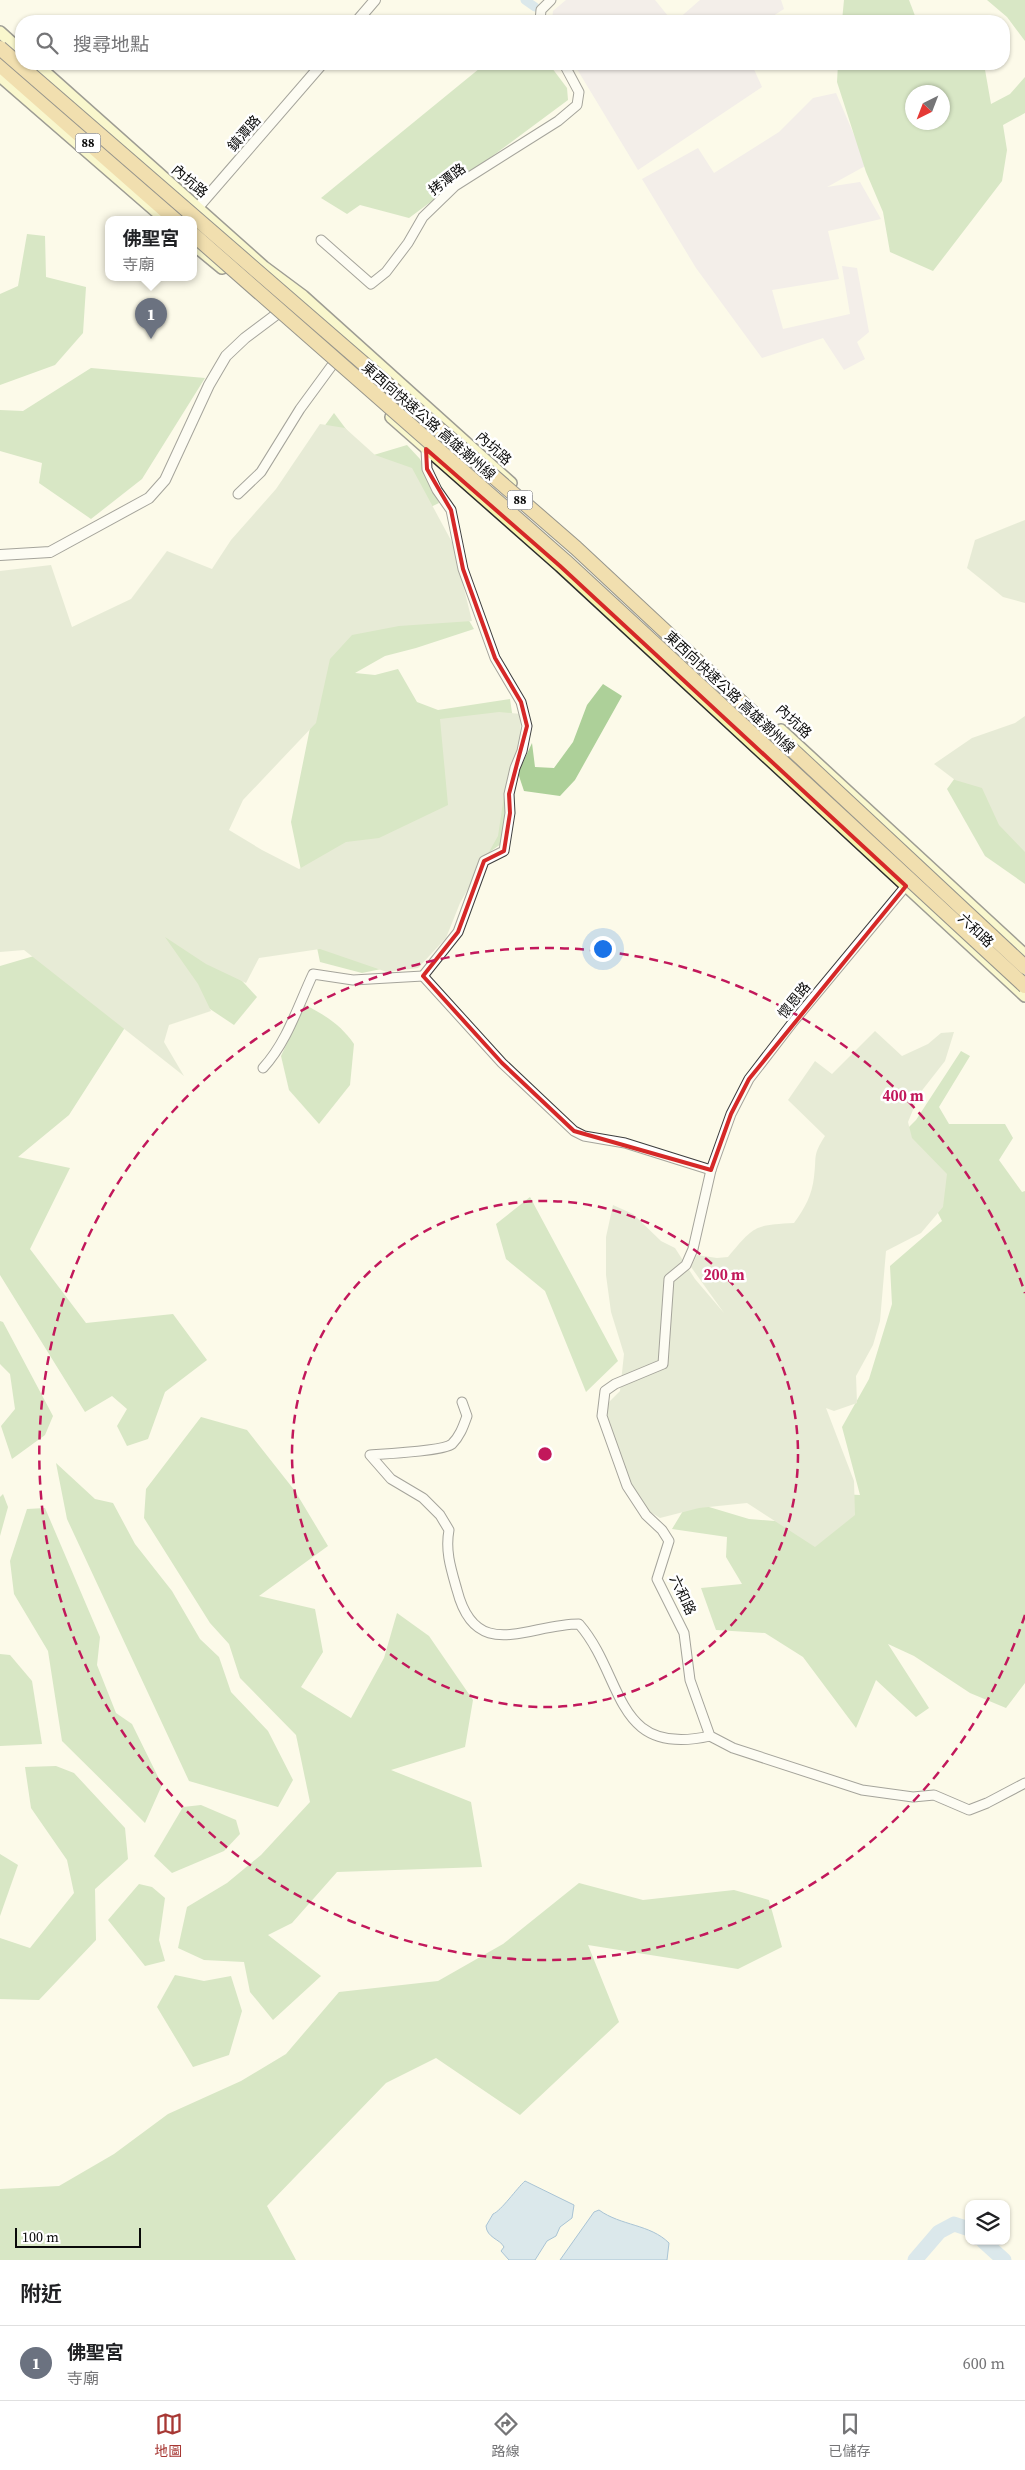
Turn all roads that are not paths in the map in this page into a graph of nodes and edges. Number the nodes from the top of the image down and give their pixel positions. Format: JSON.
{"nodes":[{"id":1,"x":375,"y":0,"type":"edge"},
{"id":2,"x":551,"y":0,"type":"edge"},
{"id":3,"x":362,"y":15,"type":"edge"},
{"id":4,"x":541,"y":15,"type":"edge"},
{"id":5,"x":0,"y":32,"type":"edge"},
{"id":6,"x":15,"y":46,"type":"edge"},
{"id":7,"x":0,"y":48,"type":"edge"},
{"id":8,"x":15,"y":61,"type":"edge"},
{"id":9,"x":0,"y":65,"type":"edge"},
{"id":10,"x":25,"y":70,"type":"edge"},
{"id":11,"x":43,"y":70,"type":"edge"},
{"id":12,"x":317,"y":70,"type":"edge"},
{"id":13,"x":567,"y":70,"type":"edge"},
{"id":14,"x":0,"y":76,"type":"edge"},
{"id":15,"x":198,"y":208,"type":"junction"},
{"id":16,"x":161,"y":216,"type":"edge"},
{"id":17,"x":171,"y":216,"type":"edge"},
{"id":18,"x":191,"y":216,"type":"edge"},
{"id":19,"x":194,"y":216,"type":"edge"},
{"id":20,"x":197,"y":219,"type":"edge"},
{"id":21,"x":197,"y":238,"type":"edge"},
{"id":22,"x":321,"y":240,"type":"dead end"},
{"id":23,"x":197,"y":247,"type":"edge"},
{"id":24,"x":303,"y":296,"type":"junction"},
{"id":25,"x":277,"y":314,"type":"junction"},
{"id":26,"x":333,"y":364,"type":"junction"},
{"id":27,"x":426,"y":449,"type":"junction"},
{"id":28,"x":238,"y":494,"type":"dead end"},
{"id":29,"x":0,"y":555,"type":"edge"},
{"id":30,"x":925,"y":863,"type":"junction"},
{"id":31,"x":906,"y":886,"type":"junction"},
{"id":32,"x":1025,"y":955,"type":"edge"},
{"id":33,"x":1025,"y":967,"type":"edge"},
{"id":34,"x":422,"y":976,"type":"junction"},
{"id":35,"x":1025,"y":986,"type":"edge"},
{"id":36,"x":1025,"y":996,"type":"edge"},
{"id":37,"x":263,"y":1068,"type":"dead end"},
{"id":38,"x":711,"y":1170,"type":"junction"},
{"id":39,"x":462,"y":1402,"type":"dead end"},
{"id":40,"x":710,"y":1736,"type":"junction"},
{"id":41,"x":1025,"y":1783,"type":"edge"}],
"edges":[{"from":1,"to":3,"type":"street"},
{"from":2,"to":4,"type":"street"},
{"from":5,"to":6,"type":"main road"},
{"from":7,"to":8,"type":"highway","name":"東西向快速公路 高雄潮州線","number":"88","bridge":true},
{"from":9,"to":17,"type":"highway","number":"88"},
{"from":10,"to":19,"type":"highway","name":"東西向快速公路 高雄潮州線","number":"88","bridge":true},
{"from":11,"to":15,"type":"main road","name":"內坑路"},
{"from":12,"to":15,"type":"street","name":"鎮潭路"},
{"from":13,"to":22,"type":"street","name":"拷潭路"},
{"from":14,"to":16,"type":"main road"},
{"from":15,"to":18,"type":"street","name":"鎮潭路"},
{"from":15,"to":24,"type":"main road","name":"內坑路"},
{"from":20,"to":33,"type":"highway","name":"東西向快速公路 高雄潮州線","number":"88","bridge":true},
{"from":21,"to":35,"type":"highway","name":"東西向快速公路 高雄潮州線","number":"88","bridge":true},
{"from":23,"to":25,"type":"main road"},
{"from":24,"to":25,"type":"street"},
{"from":24,"to":30,"type":"main road","name":"內坑路"},
{"from":25,"to":26,"type":"main road"},
{"from":25,"to":29,"type":"street"},
{"from":26,"to":27,"type":"main road"},
{"from":26,"to":28,"type":"street"},
{"from":27,"to":31,"type":"main road"},
{"from":27,"to":34,"type":"street"},
{"from":30,"to":31,"type":"street","name":"懷恩路"},
{"from":30,"to":32,"type":"main road","name":"六和路"},
{"from":31,"to":36,"type":"main road","name":"六和路"},
{"from":31,"to":38,"type":"street","name":"懷恩路"},
{"from":34,"to":37,"type":"street"},
{"from":34,"to":38,"type":"street"},
{"from":38,"to":40,"type":"street","name":"六和路"},
{"from":39,"to":40,"type":"street"},
{"from":40,"to":41,"type":"street"}]}
